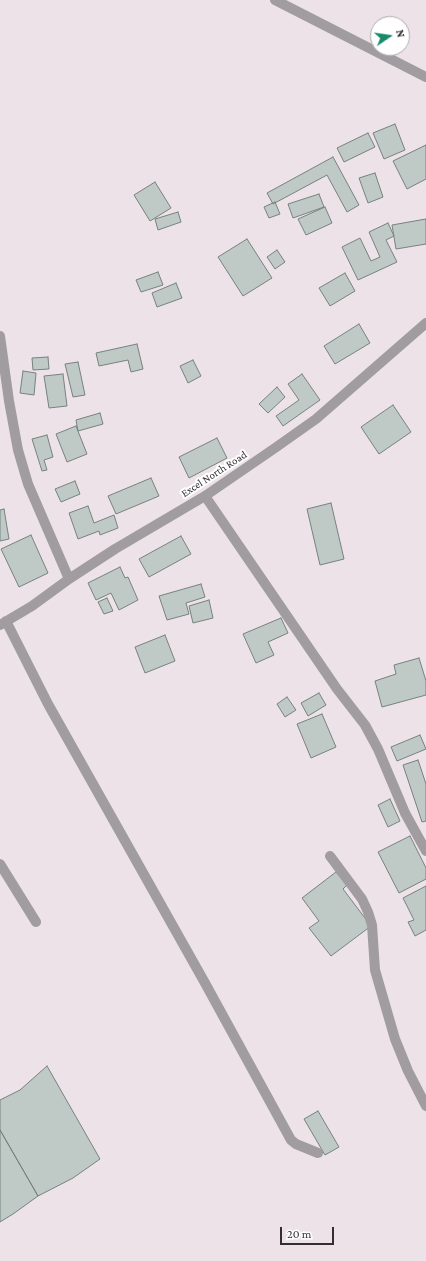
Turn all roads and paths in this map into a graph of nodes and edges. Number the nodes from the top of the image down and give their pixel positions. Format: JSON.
{"nodes":[{"id":1,"x":275,"y":0,"type":"edge"},
{"id":2,"x":426,"y":77,"type":"edge"},
{"id":3,"x":426,"y":323,"type":"edge"},
{"id":4,"x":0,"y":336,"type":"edge"},
{"id":5,"x":205,"y":496,"type":"junction"},
{"id":6,"x":69,"y":579,"type":"junction"},
{"id":7,"x":3,"y":623,"type":"edge"},
{"id":8,"x":426,"y":851,"type":"edge"},
{"id":9,"x":330,"y":856,"type":"dead end"},
{"id":10,"x":0,"y":864,"type":"edge"},
{"id":11,"x":36,"y":922,"type":"dead end"},
{"id":12,"x":426,"y":1106,"type":"edge"},
{"id":13,"x":318,"y":1153,"type":"dead end"}],
"edges":[{"from":1,"to":2,"type":"street"},
{"from":3,"to":5,"type":"street","name":"Excel North Road"},
{"from":4,"to":6,"type":"street"},
{"from":5,"to":6,"type":"street","name":"Excel North Road"},
{"from":5,"to":8,"type":"street"},
{"from":6,"to":7,"type":"street","name":"Excel North Road"},
{"from":7,"to":13,"type":"street"},
{"from":9,"to":12,"type":"street"},
{"from":10,"to":11,"type":"street"}]}
